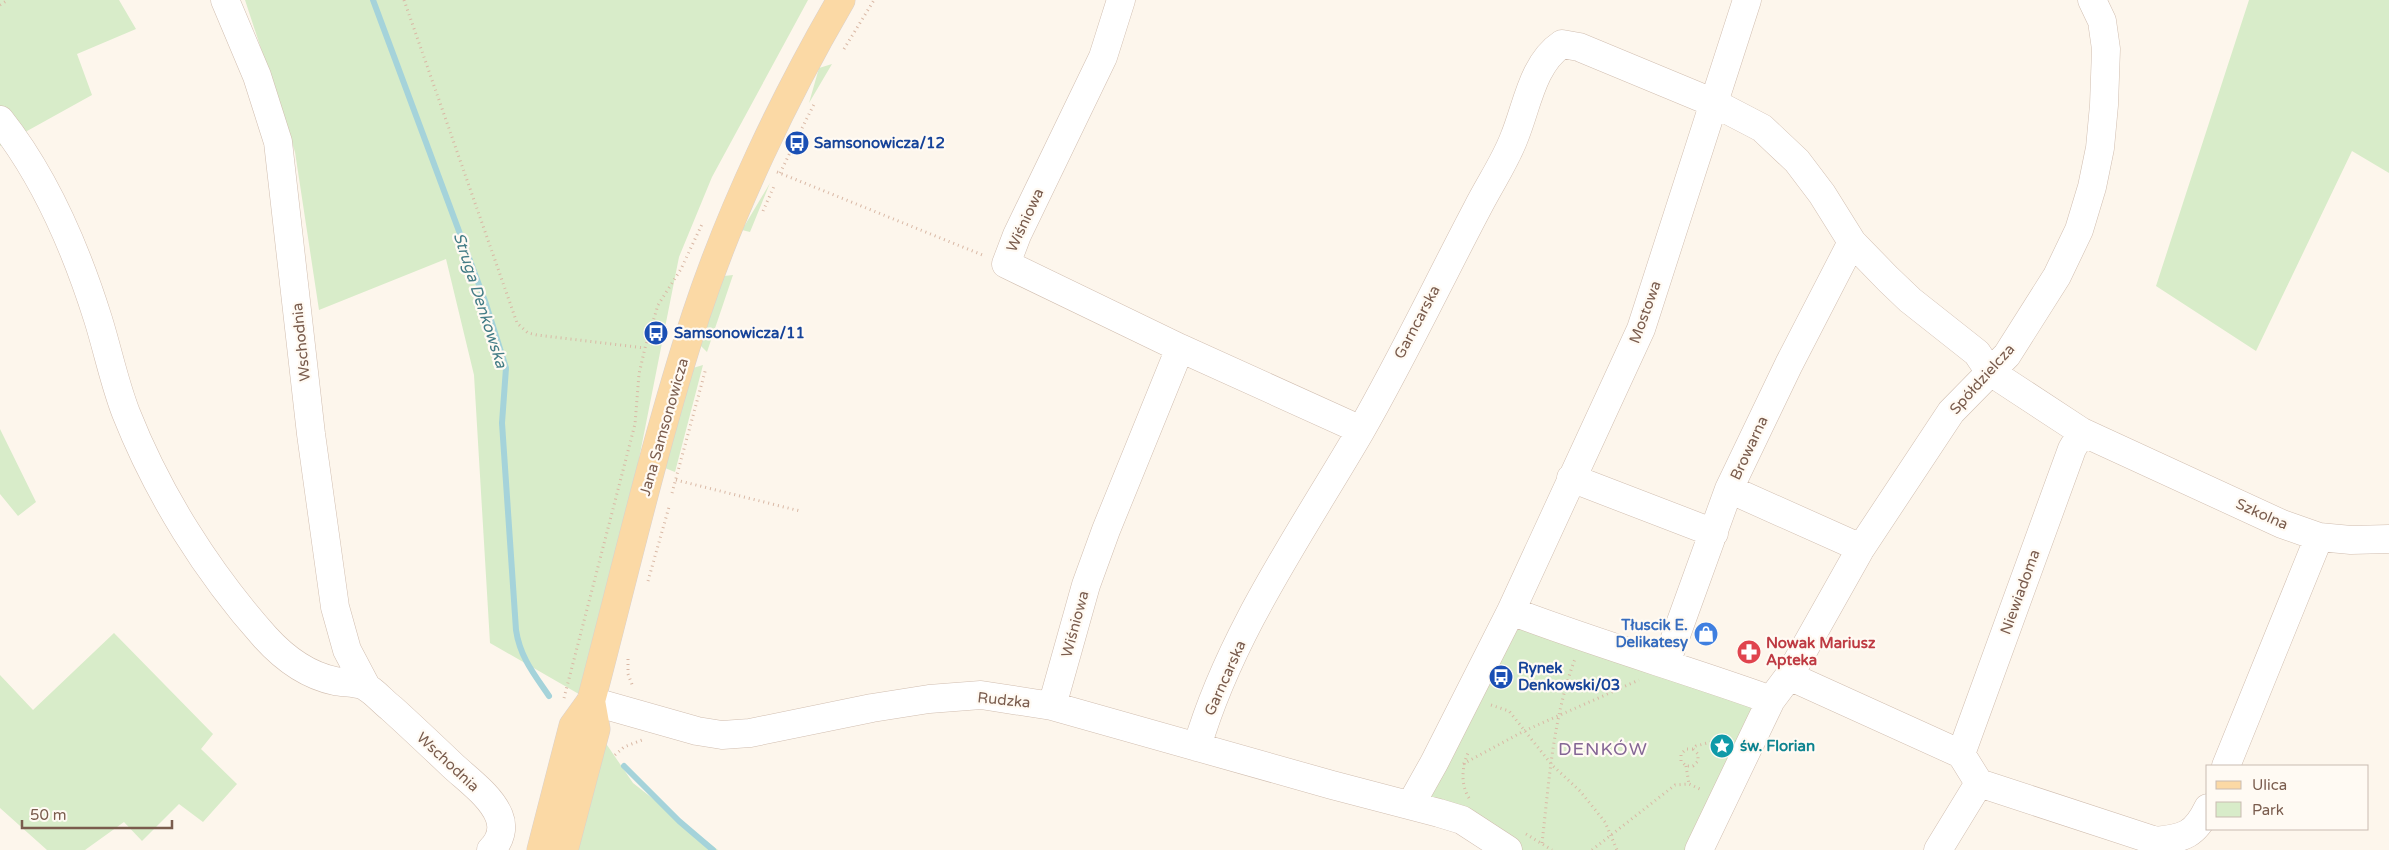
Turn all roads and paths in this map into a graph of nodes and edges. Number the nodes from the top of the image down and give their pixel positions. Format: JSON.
{"nodes":[{"id":1,"x":8,"y":0,"type":"edge"},
{"id":2,"x":225,"y":0,"type":"edge"},
{"id":3,"x":404,"y":0,"type":"edge"},
{"id":4,"x":841,"y":0,"type":"edge"},
{"id":5,"x":874,"y":0,"type":"edge"},
{"id":6,"x":1121,"y":0,"type":"edge"},
{"id":7,"x":1747,"y":0,"type":"edge"},
{"id":8,"x":2092,"y":0,"type":"edge"},
{"id":9,"x":0,"y":5,"type":"edge"},
{"id":10,"x":844,"y":49,"type":"dead end"},
{"id":11,"x":817,"y":96,"type":"dead end"},
{"id":12,"x":1714,"y":103,"type":"junction"},
{"id":13,"x":0,"y":120,"type":"edge"},
{"id":14,"x":775,"y":184,"type":"dead end"},
{"id":15,"x":761,"y":217,"type":"dead end"},
{"id":16,"x":1852,"y":242,"type":"junction"},
{"id":17,"x":1006,"y":264,"type":"junction"},
{"id":18,"x":645,"y":348,"type":"dead end"},
{"id":19,"x":1180,"y":348,"type":"junction"},
{"id":20,"x":706,"y":368,"type":"dead end"},
{"id":21,"x":1989,"y":371,"type":"junction"},
{"id":22,"x":1361,"y":430,"type":"junction"},
{"id":23,"x":2082,"y":432,"type":"junction"},
{"id":24,"x":1571,"y":478,"type":"junction"},
{"id":25,"x":676,"y":480,"type":"junction"},
{"id":26,"x":1729,"y":489,"type":"junction"},
{"id":27,"x":672,"y":493,"type":"dead end"},
{"id":28,"x":668,"y":507,"type":"dead end"},
{"id":29,"x":800,"y":511,"type":"dead end"},
{"id":30,"x":1714,"y":533,"type":"junction"},
{"id":31,"x":2319,"y":537,"type":"junction"},
{"id":32,"x":2389,"y":540,"type":"edge"},
{"id":33,"x":1861,"y":548,"type":"junction"},
{"id":34,"x":648,"y":582,"type":"dead end"},
{"id":35,"x":1511,"y":611,"type":"junction"},
{"id":36,"x":1571,"y":653,"type":"dead end"},
{"id":37,"x":628,"y":657,"type":"dead end"},
{"id":38,"x":1575,"y":658,"type":"junction"},
{"id":39,"x":1584,"y":661,"type":"dead end"},
{"id":40,"x":1666,"y":663,"type":"junction"},
{"id":41,"x":1636,"y":675,"type":"dead end"},
{"id":42,"x":1789,"y":676,"type":"junction"},
{"id":43,"x":366,"y":686,"type":"junction"},
{"id":44,"x":637,"y":692,"type":"dead end"},
{"id":45,"x":1496,"y":696,"type":"dead end"},
{"id":46,"x":1771,"y":700,"type":"junction"},
{"id":47,"x":591,"y":701,"type":"junction"},
{"id":48,"x":1491,"y":705,"type":"junction"},
{"id":49,"x":1052,"y":706,"type":"junction"},
{"id":50,"x":1487,"y":713,"type":"dead end"},
{"id":51,"x":1560,"y":714,"type":"junction"},
{"id":52,"x":1524,"y":731,"type":"junction"},
{"id":53,"x":1730,"y":737,"type":"dead end"},
{"id":54,"x":1197,"y":747,"type":"junction"},
{"id":55,"x":1471,"y":747,"type":"dead end"},
{"id":56,"x":1693,"y":749,"type":"junction"},
{"id":57,"x":1961,"y":754,"type":"junction"},
{"id":58,"x":1464,"y":763,"type":"junction"},
{"id":59,"x":1552,"y":765,"type":"junction"},
{"id":60,"x":2226,"y":765,"type":"edge"},
{"id":61,"x":1686,"y":766,"type":"junction"},
{"id":62,"x":1458,"y":768,"type":"dead end"},
{"id":63,"x":1978,"y":783,"type":"junction"},
{"id":64,"x":1689,"y":784,"type":"junction"},
{"id":65,"x":1708,"y":793,"type":"dead end"},
{"id":66,"x":1473,"y":802,"type":"dead end"},
{"id":67,"x":1411,"y":804,"type":"junction"},
{"id":68,"x":2206,"y":811,"type":"edge"},
{"id":69,"x":1612,"y":835,"type":"junction"},
{"id":70,"x":1515,"y":841,"type":"edge"},
{"id":71,"x":1542,"y":843,"type":"junction"},
{"id":72,"x":2182,"y":844,"type":"edge"},
{"id":73,"x":491,"y":850,"type":"edge"},
{"id":74,"x":541,"y":850,"type":"edge"},
{"id":75,"x":564,"y":850,"type":"edge"},
{"id":76,"x":1552,"y":850,"type":"edge"},
{"id":77,"x":1592,"y":850,"type":"edge"},
{"id":78,"x":1617,"y":850,"type":"edge"},
{"id":79,"x":1699,"y":850,"type":"edge"},
{"id":80,"x":1938,"y":850,"type":"edge"}],
"edges":[{"from":1,"to":9,"type":"path"},
{"from":2,"to":43,"type":"street","name":"Wschodnia"},
{"from":3,"to":18,"type":"path"},
{"from":4,"to":47,"type":"main road","name":"Jana Samsonowicza"},
{"from":5,"to":10,"type":"path"},
{"from":6,"to":17,"type":"street","name":"Wiśniowa"},
{"from":7,"to":12,"type":"street","name":"Mostowa"},
{"from":8,"to":21,"type":"street","name":"Spółdzielcza"},
{"from":11,"to":17,"type":"path"},
{"from":12,"to":16,"type":"street"},
{"from":12,"to":22,"type":"street","name":"Garncarska"},
{"from":12,"to":24,"type":"street","name":"Mostowa"},
{"from":13,"to":43,"type":"street"},
{"from":14,"to":15,"type":"path"},
{"from":16,"to":21,"type":"street"},
{"from":16,"to":26,"type":"street","name":"Browarna"},
{"from":17,"to":19,"type":"street","name":"Wiśniowa"},
{"from":19,"to":22,"type":"street","name":"Wiśniowa"},
{"from":19,"to":49,"type":"street","name":"Wiśniowa"},
{"from":20,"to":25,"type":"path"},
{"from":21,"to":23,"type":"street","name":"Szkolna"},
{"from":21,"to":33,"type":"street","name":"Spółdzielcza"},
{"from":22,"to":54,"type":"street","name":"Garncarska"},
{"from":23,"to":31,"type":"street","name":"Szkolna"},
{"from":23,"to":57,"type":"street","name":"Niewiadoma"},
{"from":24,"to":30,"type":"street"},
{"from":24,"to":35,"type":"street","name":"Mostowa"},
{"from":25,"to":27,"type":"path"},
{"from":25,"to":29,"type":"path"},
{"from":26,"to":30,"type":"street","name":"Browarna"},
{"from":26,"to":33,"type":"street"},
{"from":28,"to":34,"type":"path"},
{"from":30,"to":40,"type":"street","name":"Browarna"},
{"from":31,"to":32,"type":"street","name":"Szkolna"},
{"from":31,"to":60,"type":"street"},
{"from":33,"to":42,"type":"street","name":"Spółdzielcza"},
{"from":35,"to":40,"type":"street"},
{"from":35,"to":67,"type":"street","name":"Mostowa"},
{"from":36,"to":38,"type":"path"},
{"from":37,"to":44,"type":"path"},
{"from":38,"to":39,"type":"path"},
{"from":38,"to":51,"type":"path"},
{"from":40,"to":46,"type":"street"},
{"from":41,"to":51,"type":"path"},
{"from":42,"to":46,"type":"street","name":"Spółdzielcza"},
{"from":42,"to":57,"type":"street"},
{"from":43,"to":73,"type":"street","name":"Wschodnia"},
{"from":45,"to":48,"type":"path"},
{"from":46,"to":79,"type":"street","name":"Spółdzielcza"},
{"from":47,"to":49,"type":"street","name":"Rudzka"},
{"from":47,"to":74,"type":"main road","name":"Jana Samsonowicza"},
{"from":47,"to":75,"type":"main road","name":"Jana Samsonowicza"},
{"from":48,"to":50,"type":"path"},
{"from":48,"to":52,"type":"path"},
{"from":49,"to":54,"type":"street","name":"Rudzka"},
{"from":51,"to":52,"type":"path"},
{"from":51,"to":59,"type":"path"},
{"from":52,"to":58,"type":"path"},
{"from":52,"to":59,"type":"path"},
{"from":53,"to":56,"type":"path"},
{"from":54,"to":67,"type":"street","name":"Rudzka"},
{"from":55,"to":58,"type":"path"},
{"from":56,"to":61,"type":"path"},
{"from":56,"to":61,"type":"path"},
{"from":57,"to":63,"type":"street"},
{"from":58,"to":62,"type":"path"},
{"from":58,"to":66,"type":"path"},
{"from":59,"to":69,"type":"path"},
{"from":59,"to":71,"type":"path"},
{"from":61,"to":64,"type":"path"},
{"from":63,"to":72,"type":"street"},
{"from":63,"to":80,"type":"street"},
{"from":64,"to":65,"type":"path"},
{"from":64,"to":69,"type":"path"},
{"from":67,"to":70,"type":"street","name":"Rudzka"},
{"from":68,"to":72,"type":"street"},
{"from":69,"to":77,"type":"path"},
{"from":69,"to":78,"type":"path"},
{"from":70,"to":71,"type":"path"},
{"from":71,"to":76,"type":"path"}]}
